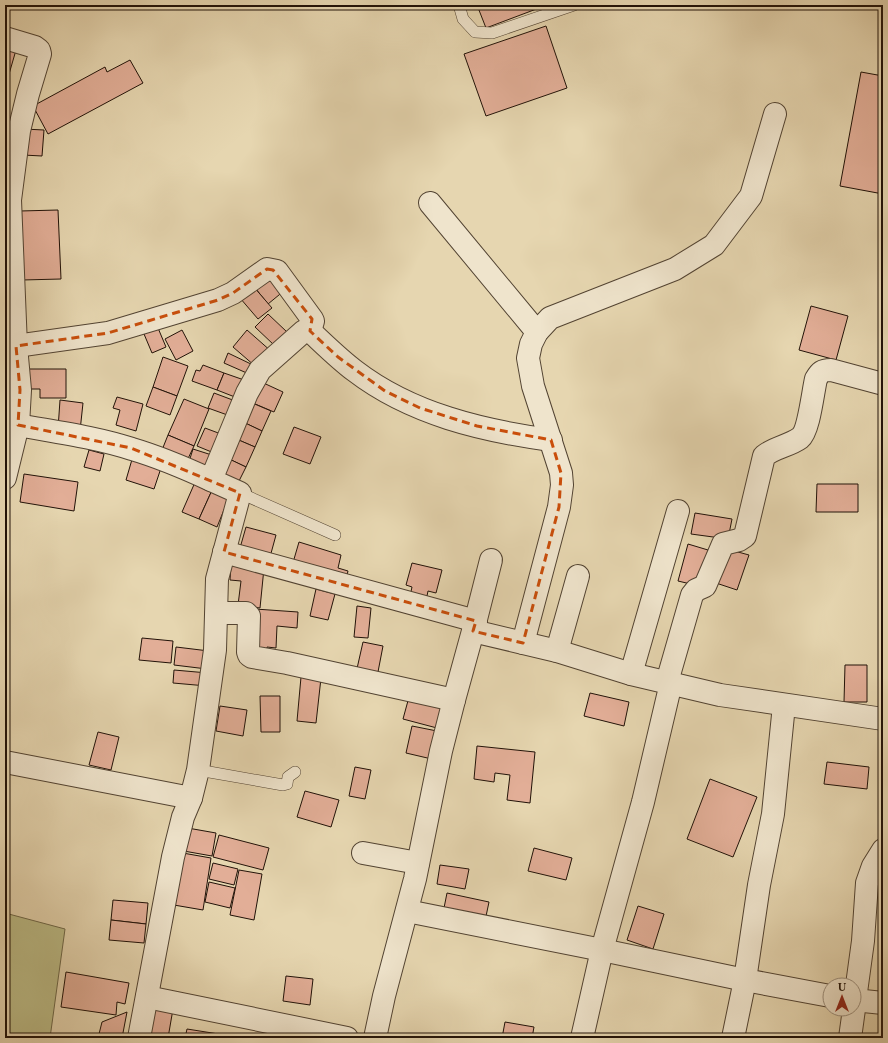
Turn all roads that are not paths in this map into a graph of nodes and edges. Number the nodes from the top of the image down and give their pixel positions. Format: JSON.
{"nodes":[{"id":1,"x":459,"y":5,"type":"edge"},
{"id":2,"x":574,"y":5,"type":"edge"},
{"id":3,"x":5,"y":38,"type":"edge"},
{"id":4,"x":775,"y":114,"type":"dead end"},
{"id":5,"x":430,"y":203,"type":"dead end"},
{"id":6,"x":310,"y":331,"type":"junction"},
{"id":7,"x":537,"y":332,"type":"junction"},
{"id":8,"x":16,"y":346,"type":"junction"},
{"id":9,"x":12,"y":378,"type":"edge"},
{"id":10,"x":883,"y":384,"type":"edge"},
{"id":11,"x":18,"y":424,"type":"junction"},
{"id":12,"x":551,"y":440,"type":"junction"},
{"id":13,"x":5,"y":478,"type":"edge"},
{"id":14,"x":211,"y":480,"type":"junction"},
{"id":15,"x":240,"y":493,"type":"junction"},
{"id":16,"x":678,"y":511,"type":"dead end"},
{"id":17,"x":335,"y":535,"type":"dead end"},
{"id":18,"x":224,"y":552,"type":"junction"},
{"id":19,"x":491,"y":560,"type":"dead end"},
{"id":20,"x":578,"y":576,"type":"dead end"},
{"id":21,"x":217,"y":613,"type":"junction"},
{"id":22,"x":474,"y":626,"type":"junction"},
{"id":23,"x":523,"y":643,"type":"junction"},
{"id":24,"x":557,"y":651,"type":"junction"},
{"id":25,"x":631,"y":674,"type":"junction"},
{"id":26,"x":669,"y":683,"type":"junction"},
{"id":27,"x":454,"y":700,"type":"junction"},
{"id":28,"x":784,"y":705,"type":"junction"},
{"id":29,"x":883,"y":719,"type":"edge"},
{"id":30,"x":5,"y":762,"type":"edge"},
{"id":31,"x":198,"y":770,"type":"junction"},
{"id":32,"x":295,"y":772,"type":"dead end"},
{"id":33,"x":191,"y":798,"type":"junction"},
{"id":34,"x":883,"y":850,"type":"edge"},
{"id":35,"x":363,"y":853,"type":"dead end"},
{"id":36,"x":418,"y":863,"type":"junction"},
{"id":37,"x":407,"y":910,"type":"junction"},
{"id":38,"x":602,"y":950,"type":"junction"},
{"id":39,"x":858,"y":977,"type":"edge"},
{"id":40,"x":745,"y":980,"type":"junction"},
{"id":41,"x":822,"y":994,"type":"edge"},
{"id":42,"x":147,"y":997,"type":"junction"},
{"id":43,"x":883,"y":1003,"type":"edge"},
{"id":44,"x":862,"y":1004,"type":"edge"},
{"id":45,"x":852,"y":1017,"type":"edge"},
{"id":46,"x":139,"y":1038,"type":"edge"},
{"id":47,"x":347,"y":1038,"type":"edge"},
{"id":48,"x":375,"y":1038,"type":"edge"},
{"id":49,"x":582,"y":1038,"type":"edge"},
{"id":50,"x":733,"y":1038,"type":"edge"},
{"id":51,"x":850,"y":1038,"type":"edge"}],
"edges":[{"from":1,"to":2,"type":"lane"},
{"from":3,"to":8,"type":"street"},
{"from":4,"to":7,"type":"street"},
{"from":5,"to":7,"type":"street"},
{"from":6,"to":8,"type":"street"},
{"from":6,"to":12,"type":"street"},
{"from":6,"to":14,"type":"street"},
{"from":7,"to":12,"type":"street"},
{"from":8,"to":9,"type":"street"},
{"from":9,"to":11,"type":"street"},
{"from":10,"to":26,"type":"street"},
{"from":11,"to":13,"type":"street"},
{"from":11,"to":14,"type":"street"},
{"from":12,"to":23,"type":"street"},
{"from":14,"to":15,"type":"street"},
{"from":15,"to":17,"type":"lane"},
{"from":15,"to":18,"type":"street"},
{"from":16,"to":25,"type":"street"},
{"from":18,"to":21,"type":"street"},
{"from":18,"to":22,"type":"street"},
{"from":19,"to":22,"type":"street"},
{"from":20,"to":24,"type":"street"},
{"from":21,"to":27,"type":"street"},
{"from":21,"to":31,"type":"street"},
{"from":22,"to":23,"type":"street"},
{"from":22,"to":27,"type":"street"},
{"from":23,"to":24,"type":"street"},
{"from":24,"to":25,"type":"street"},
{"from":25,"to":26,"type":"street"},
{"from":26,"to":28,"type":"street"},
{"from":26,"to":38,"type":"street"},
{"from":27,"to":36,"type":"street"},
{"from":28,"to":29,"type":"street"},
{"from":28,"to":40,"type":"street"},
{"from":30,"to":33,"type":"street"},
{"from":31,"to":32,"type":"lane"},
{"from":31,"to":33,"type":"street"},
{"from":33,"to":42,"type":"street"},
{"from":34,"to":39,"type":"street"},
{"from":35,"to":36,"type":"street"},
{"from":36,"to":37,"type":"street"},
{"from":37,"to":38,"type":"street"},
{"from":37,"to":48,"type":"street"},
{"from":38,"to":40,"type":"street"},
{"from":38,"to":49,"type":"street"},
{"from":40,"to":41,"type":"street"},
{"from":40,"to":50,"type":"street"},
{"from":42,"to":46,"type":"street"},
{"from":42,"to":47,"type":"street"},
{"from":43,"to":44,"type":"street"},
{"from":45,"to":51,"type":"street"}]}
